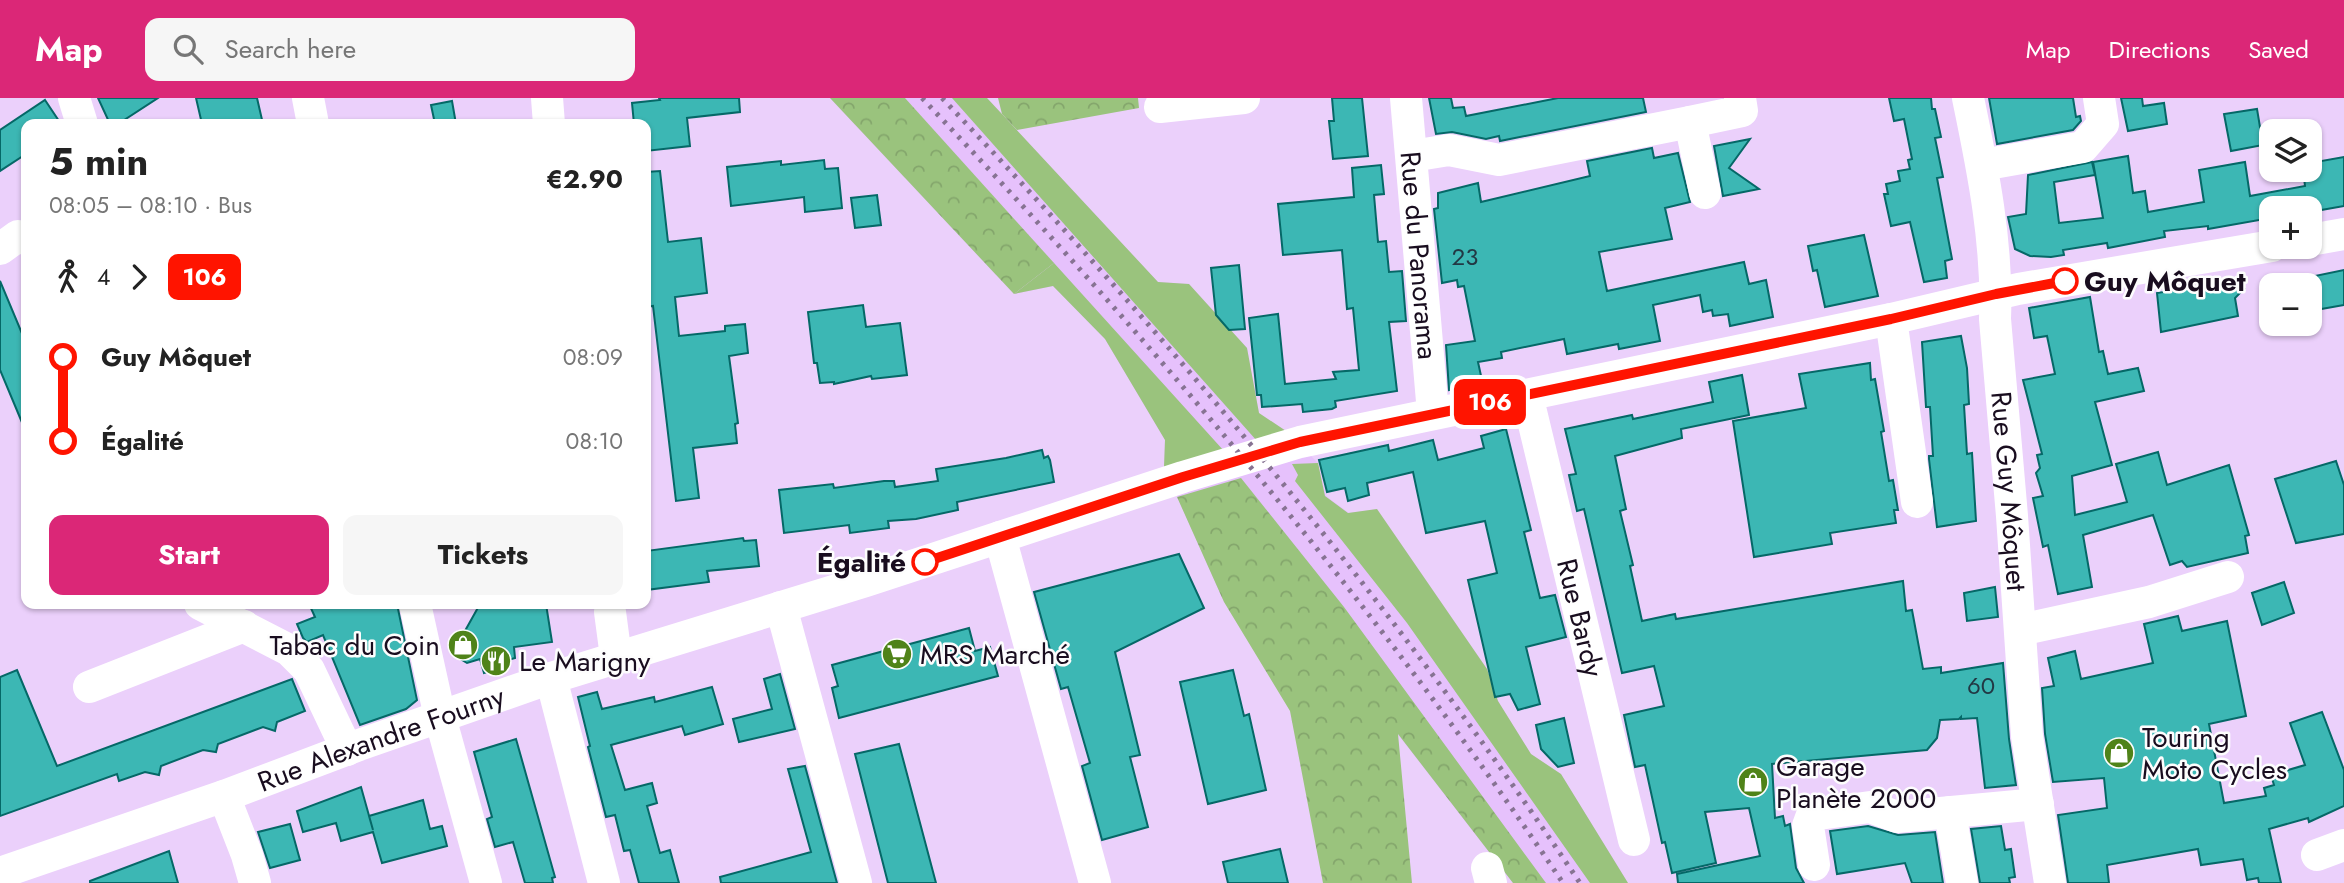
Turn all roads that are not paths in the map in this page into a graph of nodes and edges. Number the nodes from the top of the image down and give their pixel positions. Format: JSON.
{"nodes":[{"id":1,"x":74,"y":98,"type":"edge"},
{"id":2,"x":308,"y":98,"type":"edge"},
{"id":3,"x":547,"y":98,"type":"edge"},
{"id":4,"x":1244,"y":98,"type":"edge"},
{"id":5,"x":1406,"y":98,"type":"edge"},
{"id":6,"x":1740,"y":98,"type":"edge"},
{"id":7,"x":1968,"y":98,"type":"edge"},
{"id":8,"x":2099,"y":98,"type":"edge"},
{"id":9,"x":1160,"y":107,"type":"dead end"},
{"id":10,"x":80,"y":119,"type":"edge"},
{"id":11,"x":312,"y":119,"type":"edge"},
{"id":12,"x":549,"y":119,"type":"edge"},
{"id":13,"x":1690,"y":122,"type":"junction"},
{"id":14,"x":1412,"y":156,"type":"junction"},
{"id":15,"x":1982,"y":165,"type":"junction"},
{"id":16,"x":1705,"y":193,"type":"dead end"},
{"id":17,"x":2344,"y":234,"type":"edge"},
{"id":18,"x":21,"y":237,"type":"edge"},
{"id":19,"x":2322,"y":238,"type":"edge"},
{"id":20,"x":0,"y":248,"type":"edge"},
{"id":21,"x":2259,"y":248,"type":"edge"},
{"id":22,"x":1996,"y":294,"type":"junction"},
{"id":23,"x":1891,"y":319,"type":"junction"},
{"id":24,"x":1527,"y":395,"type":"junction"},
{"id":25,"x":1433,"y":413,"type":"junction"},
{"id":26,"x":1917,"y":502,"type":"dead end"},
{"id":27,"x":1000,"y":537,"type":"junction"},
{"id":28,"x":2228,"y":577,"type":"dead end"},
{"id":29,"x":781,"y":607,"type":"junction"},
{"id":30,"x":210,"y":609,"type":"edge"},
{"id":31,"x":416,"y":609,"type":"edge"},
{"id":32,"x":610,"y":612,"type":"dead end"},
{"id":33,"x":244,"y":626,"type":"junction"},
{"id":34,"x":2020,"y":630,"type":"junction"},
{"id":35,"x":615,"y":657,"type":"junction"},
{"id":36,"x":551,"y":678,"type":"junction"},
{"id":37,"x":89,"y":687,"type":"dead end"},
{"id":38,"x":440,"y":718,"type":"junction"},
{"id":39,"x":347,"y":750,"type":"junction"},
{"id":40,"x":224,"y":796,"type":"junction"},
{"id":41,"x":2038,"y":804,"type":"junction"},
{"id":42,"x":1950,"y":812,"type":"junction"},
{"id":43,"x":1634,"y":841,"type":"dead end"},
{"id":44,"x":1814,"y":865,"type":"dead end"},
{"id":45,"x":0,"y":873,"type":"edge"},
{"id":46,"x":255,"y":883,"type":"edge"},
{"id":47,"x":485,"y":883,"type":"edge"},
{"id":48,"x":604,"y":883,"type":"edge"},
{"id":49,"x":856,"y":883,"type":"edge"},
{"id":50,"x":1094,"y":883,"type":"edge"},
{"id":51,"x":1962,"y":883,"type":"edge"},
{"id":52,"x":2050,"y":883,"type":"edge"}],
"edges":[{"from":1,"to":10,"type":"street"},
{"from":2,"to":11,"type":"street"},
{"from":3,"to":12,"type":"street"},
{"from":4,"to":9,"type":"street"},
{"from":5,"to":14,"type":"street","name":"Rue du Panorama"},
{"from":6,"to":13,"type":"street"},
{"from":7,"to":15,"type":"street","name":"Rue Guy Môquet"},
{"from":8,"to":15,"type":"street"},
{"from":13,"to":14,"type":"street"},
{"from":13,"to":16,"type":"street"},
{"from":14,"to":25,"type":"street","name":"Rue du Panorama"},
{"from":15,"to":22,"type":"street","name":"Rue Guy Môquet"},
{"from":17,"to":19,"type":"street"},
{"from":18,"to":20,"type":"street"},
{"from":21,"to":22,"type":"street","name":"Rue Alexandre Fourny"},
{"from":22,"to":23,"type":"street","name":"Rue Alexandre Fourny"},
{"from":22,"to":34,"type":"street","name":"Rue Guy Môquet"},
{"from":23,"to":24,"type":"street","name":"Rue Alexandre Fourny"},
{"from":23,"to":26,"type":"street"},
{"from":24,"to":25,"type":"street","name":"Rue Alexandre Fourny"},
{"from":24,"to":43,"type":"street","name":"Rue Bardy"},
{"from":25,"to":27,"type":"street","name":"Rue Alexandre Fourny"},
{"from":27,"to":29,"type":"street","name":"Rue Alexandre Fourny"},
{"from":27,"to":50,"type":"street"},
{"from":28,"to":34,"type":"street"},
{"from":29,"to":35,"type":"street","name":"Rue Alexandre Fourny"},
{"from":29,"to":49,"type":"street"},
{"from":30,"to":33,"type":"street"},
{"from":31,"to":38,"type":"street"},
{"from":32,"to":35,"type":"street"},
{"from":33,"to":37,"type":"street"},
{"from":33,"to":39,"type":"street"},
{"from":34,"to":41,"type":"street","name":"Rue Guy Môquet"},
{"from":35,"to":36,"type":"street","name":"Rue Alexandre Fourny"},
{"from":36,"to":38,"type":"street","name":"Rue Alexandre Fourny"},
{"from":36,"to":48,"type":"street"},
{"from":38,"to":39,"type":"street","name":"Rue Alexandre Fourny"},
{"from":38,"to":47,"type":"street"},
{"from":39,"to":40,"type":"street","name":"Rue Alexandre Fourny"},
{"from":40,"to":45,"type":"street","name":"Rue Alexandre Fourny"},
{"from":40,"to":46,"type":"street"},
{"from":41,"to":42,"type":"street"},
{"from":41,"to":52,"type":"street","name":"Rue Guy Môquet"},
{"from":42,"to":44,"type":"street"},
{"from":42,"to":51,"type":"street"}]}
